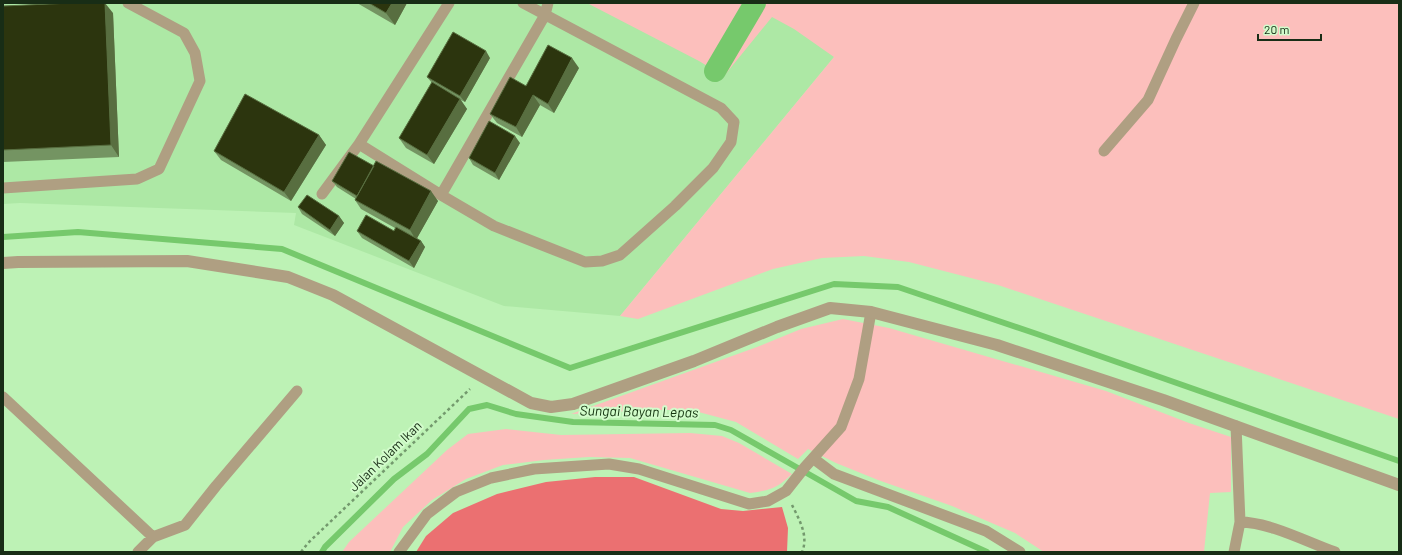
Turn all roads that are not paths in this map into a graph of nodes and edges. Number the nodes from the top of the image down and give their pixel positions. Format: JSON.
{"nodes":[{"id":1,"x":128,"y":3,"type":"edge"},
{"id":2,"x":449,"y":3,"type":"edge"},
{"id":3,"x":523,"y":3,"type":"edge"},
{"id":4,"x":548,"y":3,"type":"edge"},
{"id":5,"x":1194,"y":3,"type":"edge"},
{"id":6,"x":545,"y":15,"type":"junction"},
{"id":7,"x":359,"y":144,"type":"junction"},
{"id":8,"x":1104,"y":151,"type":"dead end"},
{"id":9,"x":3,"y":188,"type":"edge"},
{"id":10,"x":322,"y":194,"type":"dead end"},
{"id":11,"x":440,"y":194,"type":"junction"},
{"id":12,"x":3,"y":263,"type":"edge"},
{"id":13,"x":871,"y":312,"type":"junction"},
{"id":14,"x":297,"y":391,"type":"dead end"},
{"id":15,"x":3,"y":397,"type":"edge"},
{"id":16,"x":1236,"y":426,"type":"junction"},
{"id":17,"x":814,"y":459,"type":"junction"},
{"id":18,"x":1399,"y":484,"type":"edge"},
{"id":19,"x":1240,"y":522,"type":"junction"},
{"id":20,"x":153,"y":537,"type":"junction"},
{"id":21,"x":138,"y":552,"type":"edge"},
{"id":22,"x":399,"y":552,"type":"edge"},
{"id":23,"x":1020,"y":552,"type":"edge"},
{"id":24,"x":1234,"y":552,"type":"edge"},
{"id":25,"x":1335,"y":552,"type":"edge"}],
"edges":[{"from":1,"to":9,"type":"lane"},
{"from":2,"to":7,"type":"lane"},
{"from":3,"to":6,"type":"lane"},
{"from":4,"to":6,"type":"lane"},
{"from":5,"to":8,"type":"lane"},
{"from":6,"to":11,"type":"lane"},
{"from":6,"to":11,"type":"lane"},
{"from":7,"to":10,"type":"lane"},
{"from":7,"to":11,"type":"lane"},
{"from":12,"to":13,"type":"street"},
{"from":13,"to":16,"type":"street"},
{"from":13,"to":17,"type":"lane"},
{"from":14,"to":20,"type":"lane"},
{"from":15,"to":20,"type":"lane"},
{"from":16,"to":18,"type":"street"},
{"from":16,"to":19,"type":"lane"},
{"from":17,"to":22,"type":"lane"},
{"from":17,"to":23,"type":"lane"},
{"from":19,"to":24,"type":"lane"},
{"from":19,"to":25,"type":"lane"},
{"from":20,"to":21,"type":"lane"}]}
